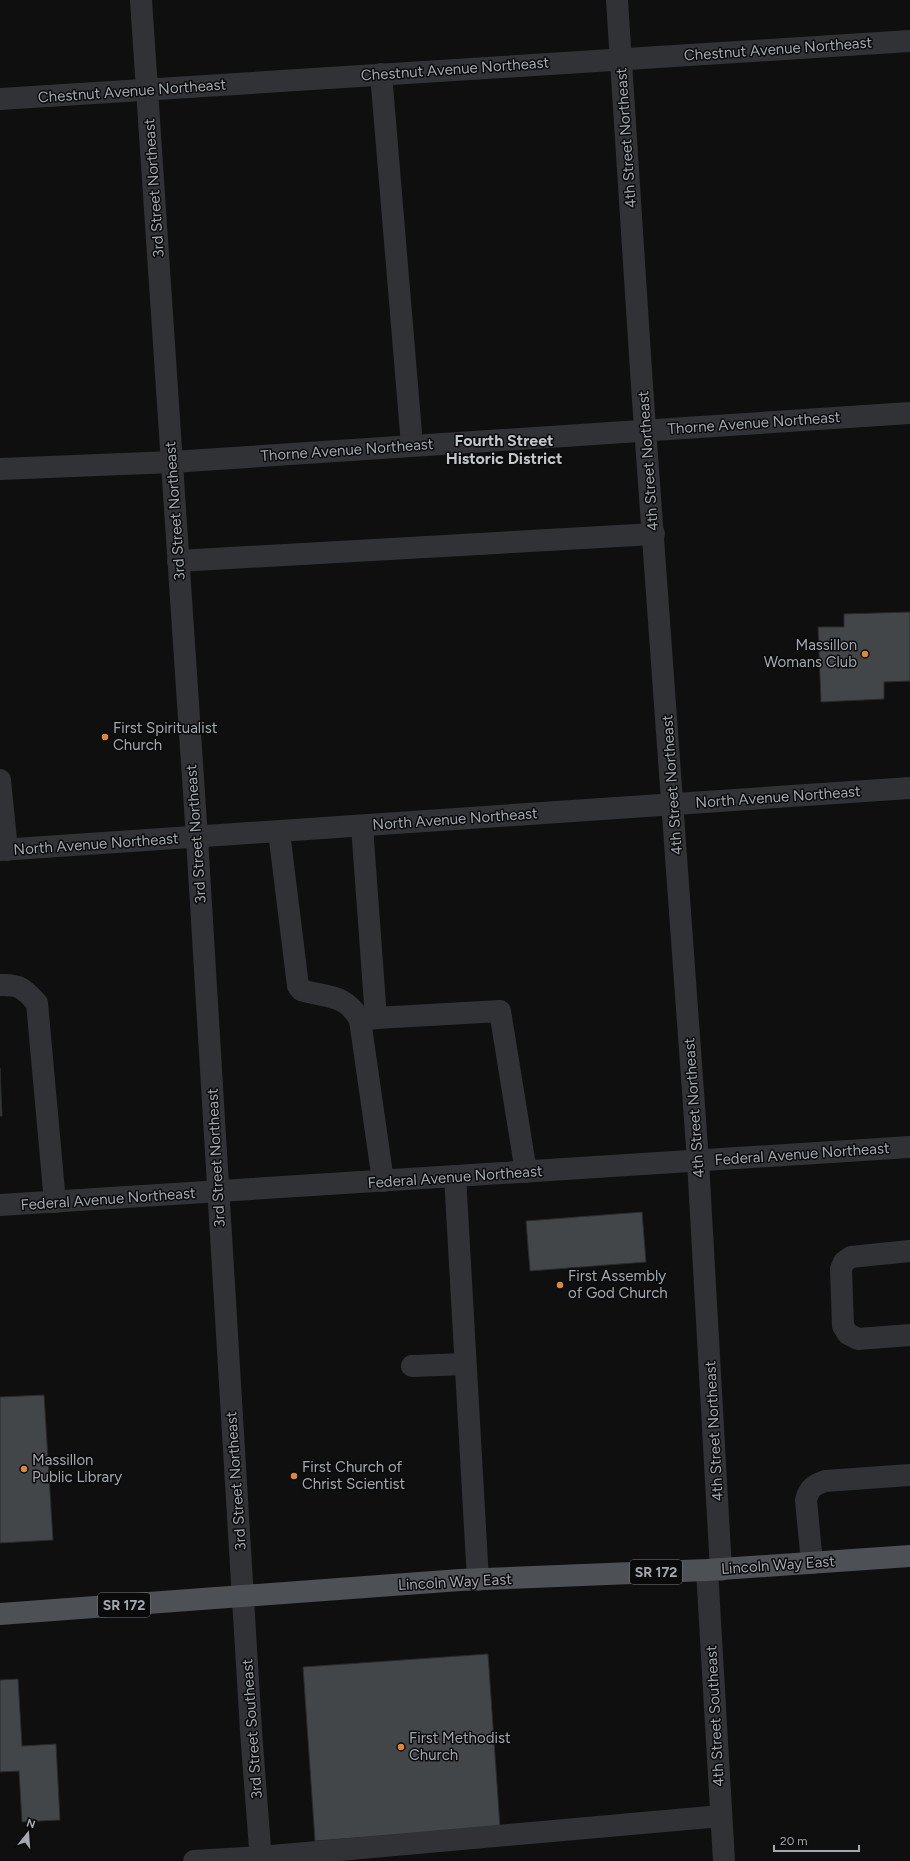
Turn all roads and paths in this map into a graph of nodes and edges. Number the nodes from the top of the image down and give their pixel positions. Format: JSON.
{"nodes":[{"id":1,"x":141,"y":0,"type":"edge"},
{"id":2,"x":617,"y":0,"type":"edge"},
{"id":3,"x":910,"y":41,"type":"edge"},
{"id":4,"x":621,"y":59,"type":"junction"},
{"id":5,"x":381,"y":74,"type":"junction"},
{"id":6,"x":147,"y":90,"type":"junction"},
{"id":7,"x":0,"y":99,"type":"edge"},
{"id":8,"x":910,"y":413,"type":"edge"},
{"id":9,"x":647,"y":429,"type":"junction"},
{"id":10,"x":412,"y":445,"type":"junction"},
{"id":11,"x":172,"y":462,"type":"junction"},
{"id":12,"x":0,"y":470,"type":"edge"},
{"id":13,"x":654,"y":534,"type":"junction"},
{"id":14,"x":178,"y":560,"type":"junction"},
{"id":15,"x":0,"y":780,"type":"edge"},
{"id":16,"x":910,"y":788,"type":"edge"},
{"id":17,"x":673,"y":804,"type":"junction"},
{"id":18,"x":362,"y":826,"type":"junction"},
{"id":19,"x":279,"y":832,"type":"junction"},
{"id":20,"x":197,"y":838,"type":"junction"},
{"id":21,"x":3,"y":850,"type":"edge"},
{"id":22,"x":0,"y":985,"type":"edge"},
{"id":23,"x":368,"y":1019,"type":"junction"},
{"id":24,"x":910,"y":1147,"type":"edge"},
{"id":25,"x":698,"y":1161,"type":"junction"},
{"id":26,"x":526,"y":1172,"type":"junction"},
{"id":27,"x":455,"y":1176,"type":"junction"},
{"id":28,"x":383,"y":1181,"type":"junction"},
{"id":29,"x":218,"y":1192,"type":"junction"},
{"id":30,"x":55,"y":1202,"type":"junction"},
{"id":31,"x":0,"y":1205,"type":"edge"},
{"id":32,"x":910,"y":1251,"type":"edge"},
{"id":33,"x":910,"y":1335,"type":"edge"},
{"id":34,"x":465,"y":1364,"type":"junction"},
{"id":35,"x":412,"y":1366,"type":"dead end"},
{"id":36,"x":910,"y":1475,"type":"edge"},
{"id":37,"x":910,"y":1556,"type":"edge"},
{"id":38,"x":812,"y":1563,"type":"junction"},
{"id":39,"x":714,"y":1570,"type":"junction"},
{"id":40,"x":478,"y":1580,"type":"junction"},
{"id":41,"x":243,"y":1597,"type":"junction"},
{"id":42,"x":0,"y":1614,"type":"edge"},
{"id":43,"x":721,"y":1816,"type":"junction"},
{"id":44,"x":261,"y":1859,"type":"edge"},
{"id":45,"x":194,"y":1861,"type":"edge"},
{"id":46,"x":724,"y":1861,"type":"edge"}],
"edges":[{"from":1,"to":6,"type":"street","name":"3rd Street Northeast"},
{"from":2,"to":4,"type":"street","name":"4th Street Northeast"},
{"from":3,"to":4,"type":"street","name":"Chestnut Avenue Northeast"},
{"from":4,"to":5,"type":"street","name":"Chestnut Avenue Northeast"},
{"from":4,"to":9,"type":"street","name":"4th Street Northeast"},
{"from":5,"to":6,"type":"street","name":"Chestnut Avenue Northeast"},
{"from":5,"to":10,"type":"street"},
{"from":6,"to":7,"type":"street","name":"Chestnut Avenue Northeast"},
{"from":6,"to":11,"type":"street","name":"3rd Street Northeast"},
{"from":8,"to":9,"type":"street","name":"Thorne Avenue Northeast"},
{"from":9,"to":10,"type":"street","name":"Thorne Avenue Northeast"},
{"from":9,"to":13,"type":"street","name":"4th Street Northeast"},
{"from":10,"to":11,"type":"street","name":"Thorne Avenue Northeast"},
{"from":11,"to":12,"type":"street","name":"Thorne Avenue Northeast"},
{"from":11,"to":14,"type":"street","name":"3rd Street Northeast"},
{"from":13,"to":14,"type":"street"},
{"from":13,"to":17,"type":"street","name":"4th Street Northeast"},
{"from":14,"to":20,"type":"street","name":"3rd Street Northeast"},
{"from":15,"to":21,"type":"street"},
{"from":16,"to":17,"type":"street","name":"North Avenue Northeast"},
{"from":17,"to":18,"type":"street","name":"North Avenue Northeast"},
{"from":17,"to":25,"type":"street","name":"4th Street Northeast"},
{"from":18,"to":19,"type":"street","name":"North Avenue Northeast"},
{"from":18,"to":23,"type":"street"},
{"from":19,"to":20,"type":"street","name":"North Avenue Northeast"},
{"from":19,"to":23,"type":"street"},
{"from":20,"to":21,"type":"street","name":"North Avenue Northeast"},
{"from":20,"to":29,"type":"street","name":"3rd Street Northeast"},
{"from":22,"to":30,"type":"street"},
{"from":23,"to":26,"type":"street"},
{"from":23,"to":28,"type":"street"},
{"from":24,"to":25,"type":"street","name":"Federal Avenue Northeast"},
{"from":25,"to":26,"type":"street","name":"Federal Avenue Northeast"},
{"from":25,"to":39,"type":"street","name":"4th Street Northeast"},
{"from":26,"to":27,"type":"street","name":"Federal Avenue Northeast"},
{"from":27,"to":28,"type":"street","name":"Federal Avenue Northeast"},
{"from":27,"to":34,"type":"street"},
{"from":28,"to":29,"type":"street","name":"Federal Avenue Northeast"},
{"from":29,"to":30,"type":"street","name":"Federal Avenue Northeast"},
{"from":29,"to":41,"type":"street","name":"3rd Street Northeast"},
{"from":30,"to":31,"type":"street","name":"Federal Avenue Northeast"},
{"from":32,"to":33,"type":"street"},
{"from":34,"to":35,"type":"street"},
{"from":34,"to":40,"type":"street"},
{"from":36,"to":38,"type":"street"},
{"from":37,"to":38,"type":"main road","name":"Lincoln Way East","number":"SR 172"},
{"from":38,"to":39,"type":"main road","name":"Lincoln Way East","number":"SR 172"},
{"from":39,"to":40,"type":"main road","name":"Lincoln Way East","number":"SR 172"},
{"from":39,"to":43,"type":"street","name":"4th Street Southeast"},
{"from":40,"to":41,"type":"main road","name":"Lincoln Way East","number":"SR 172"},
{"from":41,"to":42,"type":"main road","name":"Lincoln Way East","number":"SR 172"},
{"from":41,"to":44,"type":"street","name":"3rd Street Southeast"},
{"from":43,"to":44,"type":"street"},
{"from":43,"to":46,"type":"street","name":"4th Street Southeast"},
{"from":44,"to":45,"type":"street"}]}
